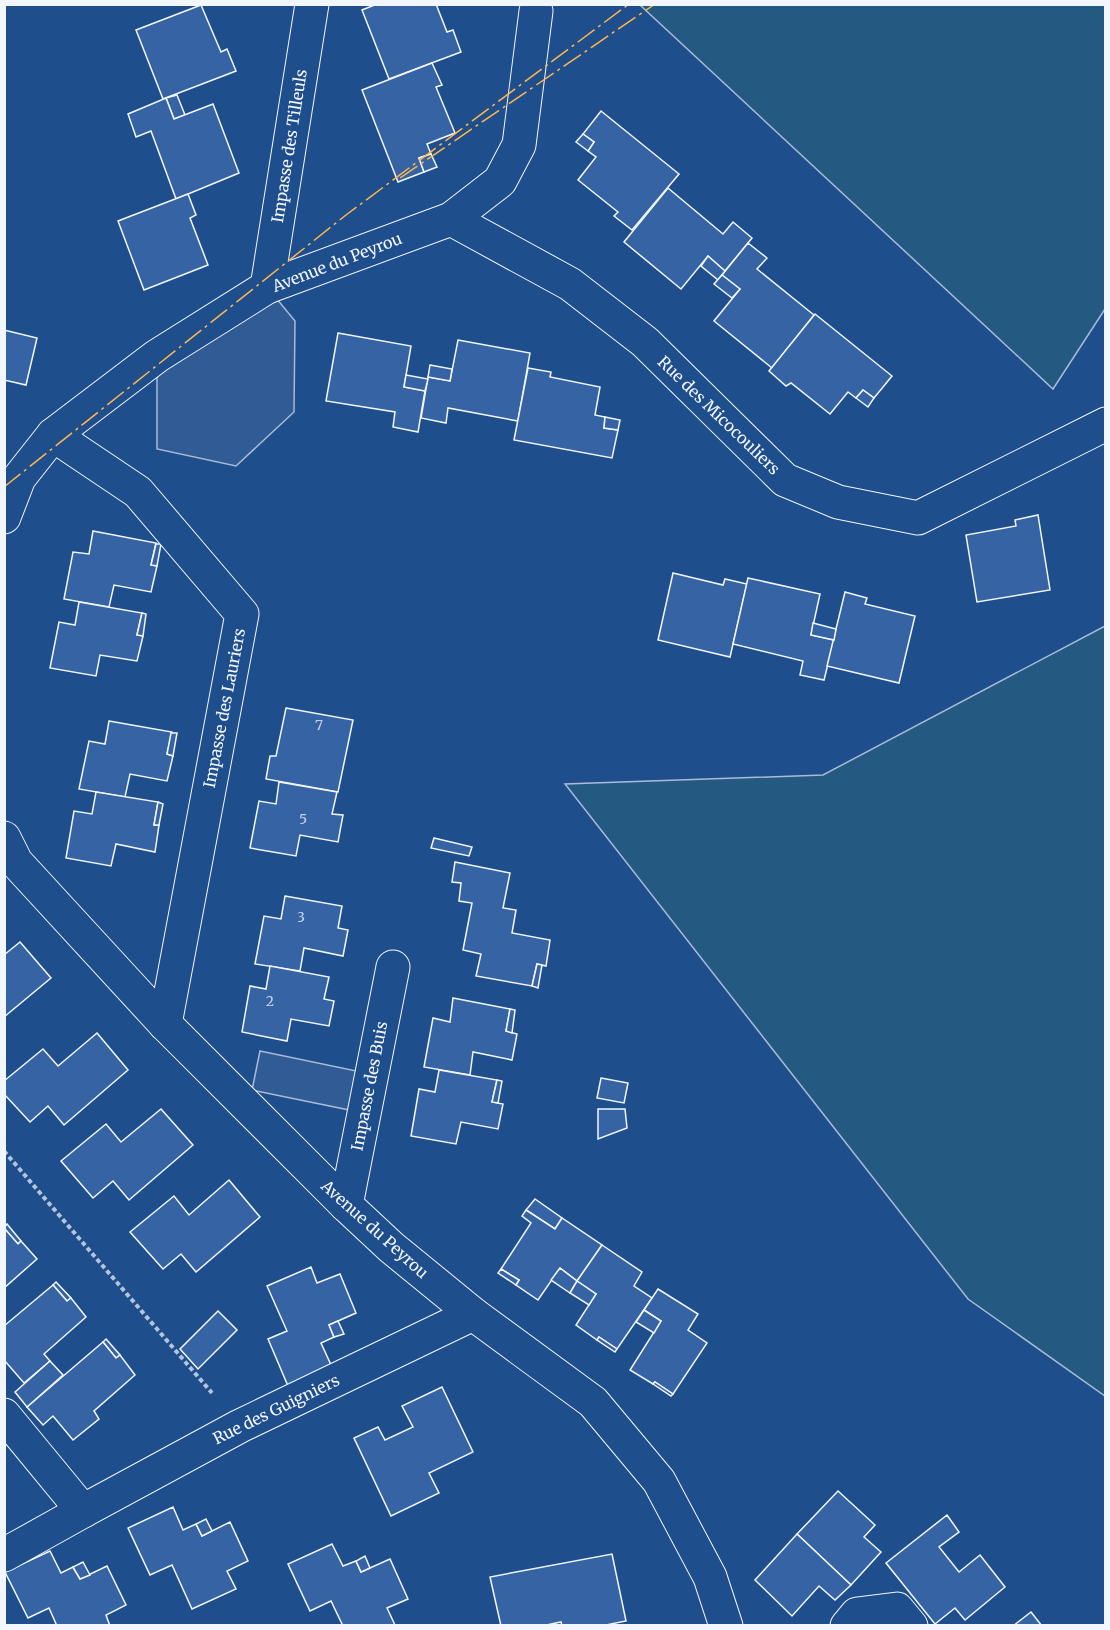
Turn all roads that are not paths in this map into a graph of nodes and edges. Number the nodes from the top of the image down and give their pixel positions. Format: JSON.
{"nodes":[{"id":1,"x":312,"y":4,"type":"edge"},
{"id":2,"x":536,"y":11,"type":"dead end"},
{"id":3,"x":451,"y":219,"type":"junction"},
{"id":4,"x":267,"y":287,"type":"junction"},
{"id":5,"x":1106,"y":424,"type":"edge"},
{"id":6,"x":53,"y":435,"type":"junction"},
{"id":7,"x":12,"y":473,"type":"edge"},
{"id":8,"x":4,"y":517,"type":"edge"},
{"id":9,"x":4,"y":838,"type":"edge"},
{"id":10,"x":393,"y":967,"type":"dead end"},
{"id":11,"x":165,"y":1024,"type":"junction"},
{"id":12,"x":346,"y":1205,"type":"junction"},
{"id":13,"x":473,"y":1314,"type":"junction"},
{"id":14,"x":4,"y":1415,"type":"edge"},
{"id":15,"x":83,"y":1511,"type":"junction"},
{"id":16,"x":4,"y":1555,"type":"edge"},
{"id":17,"x":726,"y":1626,"type":"edge"},
{"id":18,"x":847,"y":1626,"type":"edge"},
{"id":19,"x":910,"y":1626,"type":"edge"}],
"edges":[{"from":1,"to":4,"type":"street","name":"Impasse des Tilleuls"},
{"from":2,"to":3,"type":"street","name":"Avenue du Peyrou"},
{"from":3,"to":4,"type":"street","name":"Avenue du Peyrou"},
{"from":3,"to":5,"type":"street","name":"Rue des Micocouliers"},
{"from":4,"to":6,"type":"street","name":"Avenue du Peyrou"},
{"from":6,"to":7,"type":"street","name":"Avenue du Peyrou"},
{"from":6,"to":11,"type":"street","name":"Impasse des Lauriers"},
{"from":7,"to":8,"type":"street","name":"Avenue du Peyrou"},
{"from":9,"to":11,"type":"street","name":"Avenue du Peyrou"},
{"from":10,"to":12,"type":"street","name":"Impasse des Buis"},
{"from":11,"to":12,"type":"street","name":"Avenue du Peyrou"},
{"from":12,"to":13,"type":"street","name":"Avenue du Peyrou"},
{"from":13,"to":15,"type":"street","name":"Rue des Guigniers"},
{"from":13,"to":17,"type":"street","name":"Avenue du Peyrou"},
{"from":14,"to":15,"type":"street"},
{"from":15,"to":16,"type":"street","name":"Rue des Guigniers"},
{"from":18,"to":19,"type":"street"}]}
